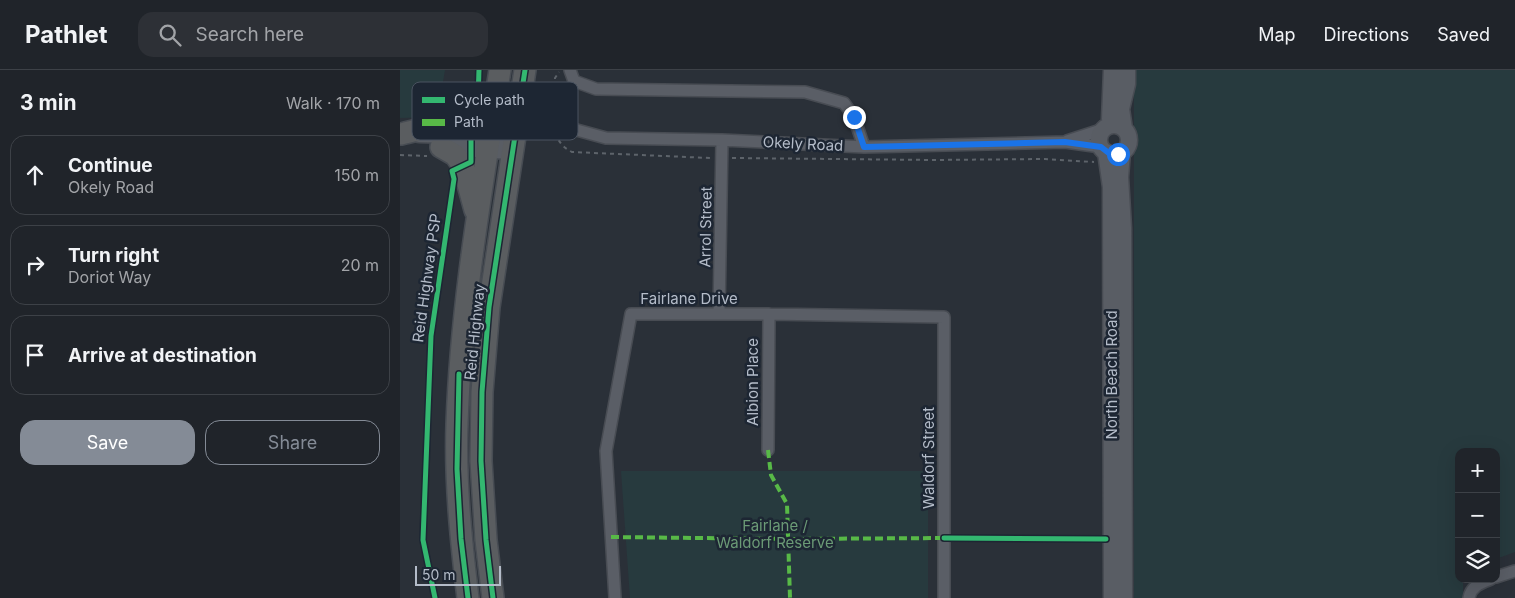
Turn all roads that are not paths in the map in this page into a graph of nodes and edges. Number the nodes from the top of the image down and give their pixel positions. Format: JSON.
{"nodes":[{"id":1,"x":570,"y":70,"type":"edge"},
{"id":2,"x":1112,"y":70,"type":"edge"},
{"id":3,"x":1128,"y":70,"type":"edge"},
{"id":4,"x":1112,"y":128,"type":"junction"},
{"id":5,"x":578,"y":131,"type":"edge"},
{"id":6,"x":412,"y":132,"type":"edge"},
{"id":7,"x":400,"y":136,"type":"edge"},
{"id":8,"x":451,"y":140,"type":"edge"},
{"id":9,"x":489,"y":140,"type":"edge"},
{"id":10,"x":514,"y":140,"type":"edge"},
{"id":11,"x":722,"y":140,"type":"junction"},
{"id":12,"x":1065,"y":142,"type":"junction"},
{"id":13,"x":489,"y":143,"type":"junction"},
{"id":14,"x":513,"y":144,"type":"junction"},
{"id":15,"x":864,"y":147,"type":"junction"},
{"id":16,"x":437,"y":152,"type":"junction"},
{"id":17,"x":1122,"y":152,"type":"junction"},
{"id":18,"x":1101,"y":154,"type":"junction"},
{"id":19,"x":478,"y":220,"type":"junction"},
{"id":20,"x":720,"y":314,"type":"junction"},
{"id":21,"x":768,"y":314,"type":"junction"},
{"id":22,"x":944,"y":317,"type":"joint"},
{"id":23,"x":768,"y":450,"type":"dead end"},
{"id":24,"x":1515,"y":571,"type":"edge"},
{"id":25,"x":1500,"y":576,"type":"edge"},
{"id":26,"x":1480,"y":583,"type":"edge"},
{"id":27,"x":468,"y":598,"type":"edge"},
{"id":28,"x":493,"y":598,"type":"edge"},
{"id":29,"x":615,"y":598,"type":"edge"},
{"id":30,"x":944,"y":598,"type":"edge"},
{"id":31,"x":1112,"y":598,"type":"edge"},
{"id":32,"x":1124,"y":598,"type":"edge"},
{"id":33,"x":1469,"y":598,"type":"edge"}],
"edges":[{"from":1,"to":15,"type":"street"},
{"from":2,"to":4,"type":"main road"},
{"from":3,"to":4,"type":"main road"},
{"from":4,"to":12,"type":"street","name":"Okely Road"},
{"from":4,"to":17,"type":"main road"},
{"from":4,"to":18,"type":"main road"},
{"from":5,"to":11,"type":"street","name":"Okely Road"},
{"from":6,"to":7,"type":"highway"},
{"from":7,"to":16,"type":"main road"},
{"from":8,"to":13,"type":"main road"},
{"from":9,"to":13,"type":"highway","name":"Reid Highway"},
{"from":10,"to":14,"type":"highway","name":"Reid Highway"},
{"from":11,"to":15,"type":"street","name":"Okely Road"},
{"from":11,"to":20,"type":"street","name":"Arrol Street"},
{"from":12,"to":15,"type":"street","name":"Okely Road"},
{"from":12,"to":18,"type":"street","name":"Okely Road"},
{"from":13,"to":14,"type":"main road"},
{"from":13,"to":16,"type":"main road"},
{"from":13,"to":19,"type":"highway","name":"Reid Highway"},
{"from":14,"to":28,"type":"highway","name":"Reid Highway"},
{"from":16,"to":19,"type":"highway"},
{"from":17,"to":18,"type":"main road"},
{"from":17,"to":32,"type":"main road","name":"North Beach Road"},
{"from":18,"to":31,"type":"main road","name":"North Beach Road"},
{"from":19,"to":27,"type":"highway","name":"Reid Highway"},
{"from":20,"to":21,"type":"street","name":"Fairlane Drive"},
{"from":20,"to":29,"type":"street","name":"Fairlane Drive"},
{"from":21,"to":22,"type":"street","name":"Fairlane Drive"},
{"from":21,"to":23,"type":"street","name":"Albion Place"},
{"from":22,"to":30,"type":"street","name":"Waldorf Street"},
{"from":24,"to":25,"type":"street"},
{"from":26,"to":33,"type":"street"}]}
